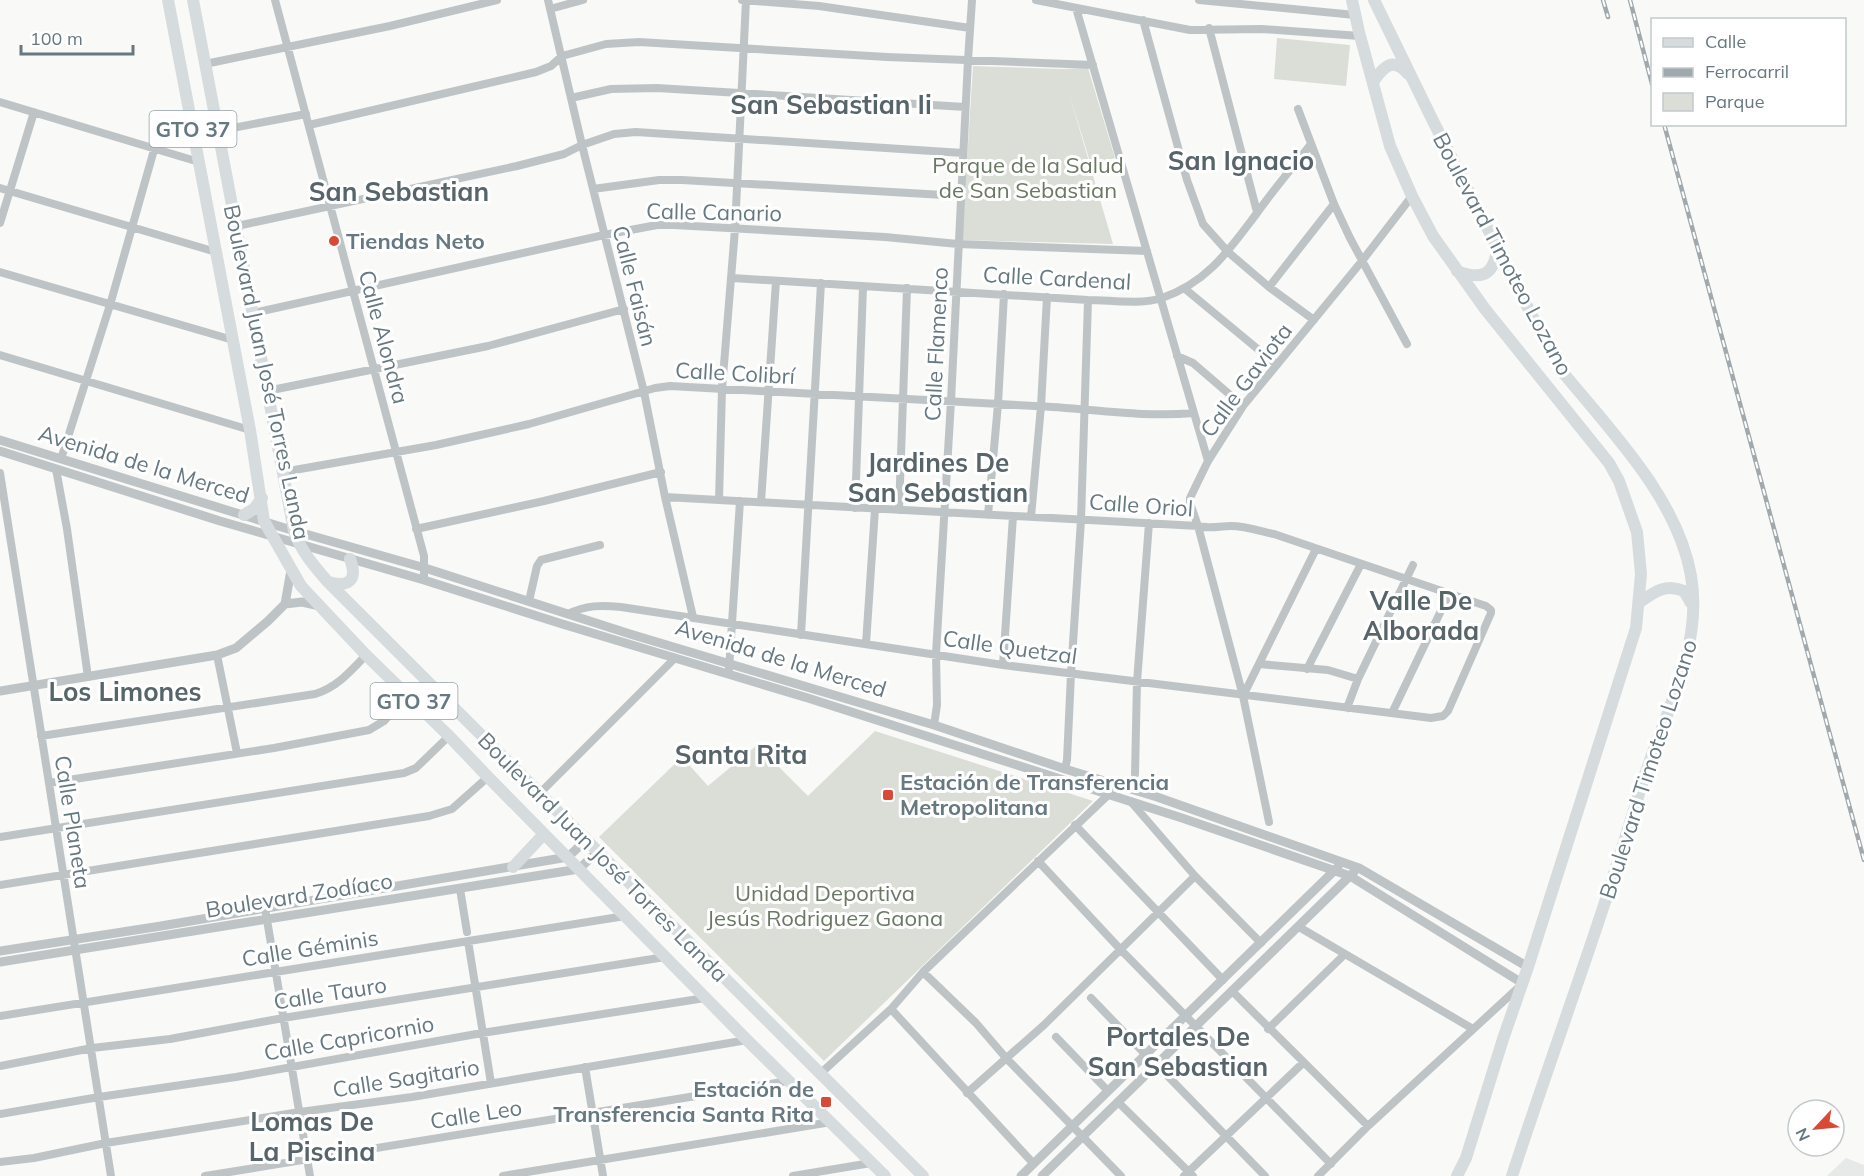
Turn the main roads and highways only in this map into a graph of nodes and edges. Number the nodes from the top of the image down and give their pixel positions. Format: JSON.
{"nodes":[{"id":1,"x":168,"y":0,"type":"edge"},
{"id":2,"x":193,"y":0,"type":"edge"},
{"id":3,"x":1352,"y":0,"type":"edge"},
{"id":4,"x":1374,"y":0,"type":"edge"},
{"id":5,"x":1373,"y":82,"type":"junction"},
{"id":6,"x":1417,"y":87,"type":"junction"},
{"id":7,"x":1497,"y":248,"type":"junction"},
{"id":8,"x":1457,"y":272,"type":"junction"},
{"id":9,"x":257,"y":336,"type":"junction"},
{"id":10,"x":233,"y":340,"type":"junction"},
{"id":11,"x":262,"y":360,"type":"junction"},
{"id":12,"x":237,"y":362,"type":"junction"},
{"id":13,"x":262,"y":498,"type":"junction"},
{"id":14,"x":244,"y":515,"type":"road end"},
{"id":15,"x":350,"y":559,"type":"road end"},
{"id":16,"x":328,"y":582,"type":"junction"},
{"id":17,"x":1640,"y":602,"type":"junction"},
{"id":18,"x":1694,"y":619,"type":"junction"},
{"id":19,"x":544,"y":834,"type":"junction"},
{"id":20,"x":513,"y":867,"type":"road end"},
{"id":21,"x":885,"y":1176,"type":"edge"},
{"id":22,"x":923,"y":1176,"type":"edge"},
{"id":23,"x":1457,"y":1176,"type":"edge"},
{"id":24,"x":1512,"y":1176,"type":"edge"}],
"edges":[{"from":1,"to":10,"type":"main road","name":"Boulevard Juan José Torres Landa","number":"GTO 37"},
{"from":2,"to":9,"type":"main road","name":"Boulevard Juan José Torres Landa","number":"GTO 37"},
{"from":3,"to":5,"type":"main road","name":"Boulevard Timoteo Lozano"},
{"from":4,"to":6,"type":"main road","name":"Boulevard Timoteo Lozano"},
{"from":5,"to":6,"type":"main road"},
{"from":5,"to":8,"type":"main road","name":"Boulevard Timoteo Lozano"},
{"from":6,"to":7,"type":"main road","name":"Boulevard Timoteo Lozano"},
{"from":7,"to":8,"type":"main road"},
{"from":7,"to":18,"type":"main road","name":"Boulevard Timoteo Lozano"},
{"from":8,"to":17,"type":"main road","name":"Boulevard Timoteo Lozano"},
{"from":9,"to":10,"type":"main road"},
{"from":9,"to":11,"type":"main road","name":"Boulevard Juan José Torres Landa","number":"GTO 37"},
{"from":10,"to":12,"type":"main road","name":"Boulevard Juan José Torres Landa","number":"GTO 37"},
{"from":11,"to":12,"type":"main road"},
{"from":11,"to":16,"type":"main road","name":"Boulevard Juan José Torres Landa","number":"GTO 37"},
{"from":12,"to":13,"type":"main road","name":"Boulevard Juan José Torres Landa","number":"GTO 37"},
{"from":13,"to":14,"type":"main road"},
{"from":13,"to":19,"type":"main road","name":"Boulevard Juan José Torres Landa","number":"GTO 37"},
{"from":15,"to":16,"type":"main road"},
{"from":16,"to":22,"type":"main road","name":"Boulevard Juan José Torres Landa","number":"GTO 37"},
{"from":17,"to":18,"type":"main road"},
{"from":17,"to":23,"type":"main road","name":"Boulevard Timoteo Lozano"},
{"from":18,"to":24,"type":"main road","name":"Boulevard Timoteo Lozano"},
{"from":19,"to":20,"type":"main road"},
{"from":19,"to":21,"type":"main road","name":"Boulevard Juan José Torres Landa","number":"GTO 37"}]}
